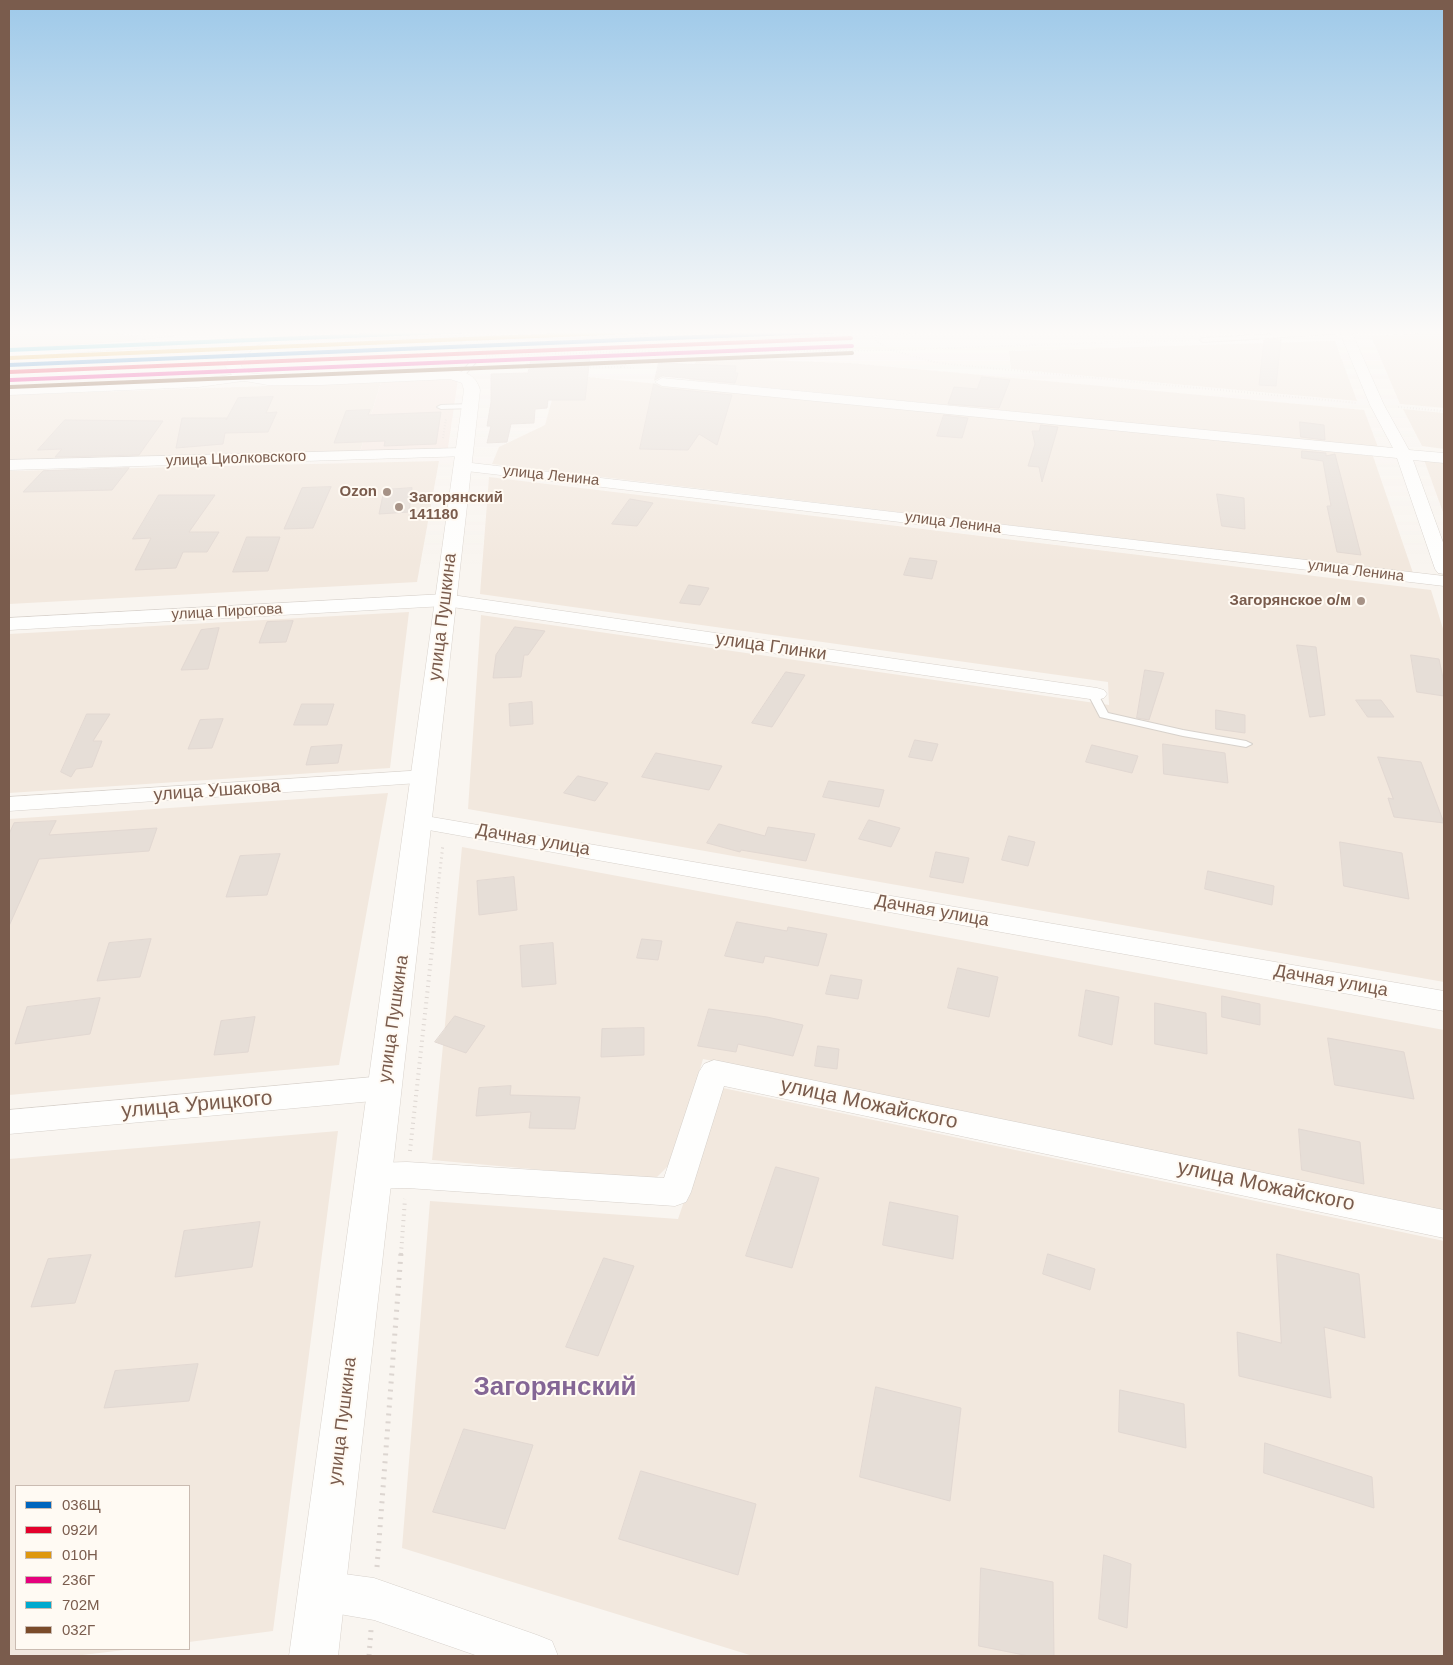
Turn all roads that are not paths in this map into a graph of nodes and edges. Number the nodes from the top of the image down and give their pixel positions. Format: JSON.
{"nodes":[{"id":1,"x":465,"y":409,"type":"edge"},
{"id":2,"x":933,"y":409,"type":"edge"},
{"id":3,"x":1379,"y":409,"type":"edge"},
{"id":4,"x":1404,"y":455,"type":"junction"},
{"id":5,"x":456,"y":458,"type":"junction"},
{"id":6,"x":1444,"y":458,"type":"edge"},
{"id":7,"x":9,"y":465,"type":"edge"},
{"id":8,"x":1444,"y":569,"type":"edge"},
{"id":9,"x":1444,"y":581,"type":"edge"},
{"id":10,"x":445,"y":600,"type":"junction"},
{"id":11,"x":9,"y":624,"type":"edge"},
{"id":12,"x":1097,"y":694,"type":"joint"},
{"id":13,"x":1246,"y":744,"type":"dead end"},
{"id":14,"x":425,"y":777,"type":"junction"},
{"id":15,"x":9,"y":804,"type":"edge"},
{"id":16,"x":433,"y":823,"type":"junction"},
{"id":17,"x":1444,"y":1001,"type":"edge"},
{"id":18,"x":384,"y":1088,"type":"junction"},
{"id":19,"x":9,"y":1122,"type":"edge"},
{"id":20,"x":374,"y":1176,"type":"junction"},
{"id":21,"x":1444,"y":1224,"type":"edge"},
{"id":22,"x":322,"y":1590,"type":"junction"},
{"id":23,"x":314,"y":1656,"type":"edge"},
{"id":24,"x":537,"y":1656,"type":"edge"}],
"edges":[{"from":1,"to":5,"type":"main road","name":"улица Пушкина"},
{"from":2,"to":4,"type":"street"},
{"from":3,"to":4,"type":"street"},
{"from":4,"to":6,"type":"street"},
{"from":4,"to":8,"type":"street"},
{"from":5,"to":7,"type":"street","name":"улица Циолковского"},
{"from":5,"to":9,"type":"street","name":"улица Ленина"},
{"from":5,"to":10,"type":"main road","name":"улица Пушкина"},
{"from":10,"to":11,"type":"street","name":"улица Пирогова"},
{"from":10,"to":12,"type":"street","name":"улица Глинки"},
{"from":10,"to":14,"type":"main road","name":"улица Пушкина"},
{"from":12,"to":13,"type":"lane"},
{"from":14,"to":15,"type":"street","name":"улица Ушакова"},
{"from":14,"to":16,"type":"main road","name":"улица Пушкина"},
{"from":16,"to":17,"type":"street","name":"Дачная улица"},
{"from":16,"to":18,"type":"main road","name":"улица Пушкина"},
{"from":18,"to":19,"type":"street","name":"улица Урицкого"},
{"from":18,"to":20,"type":"main road","name":"улица Пушкина"},
{"from":20,"to":21,"type":"street","name":"улица Можайского"},
{"from":20,"to":22,"type":"main road","name":"улица Пушкина"},
{"from":22,"to":23,"type":"main road","name":"улица Пушкина"},
{"from":22,"to":24,"type":"street"}]}
